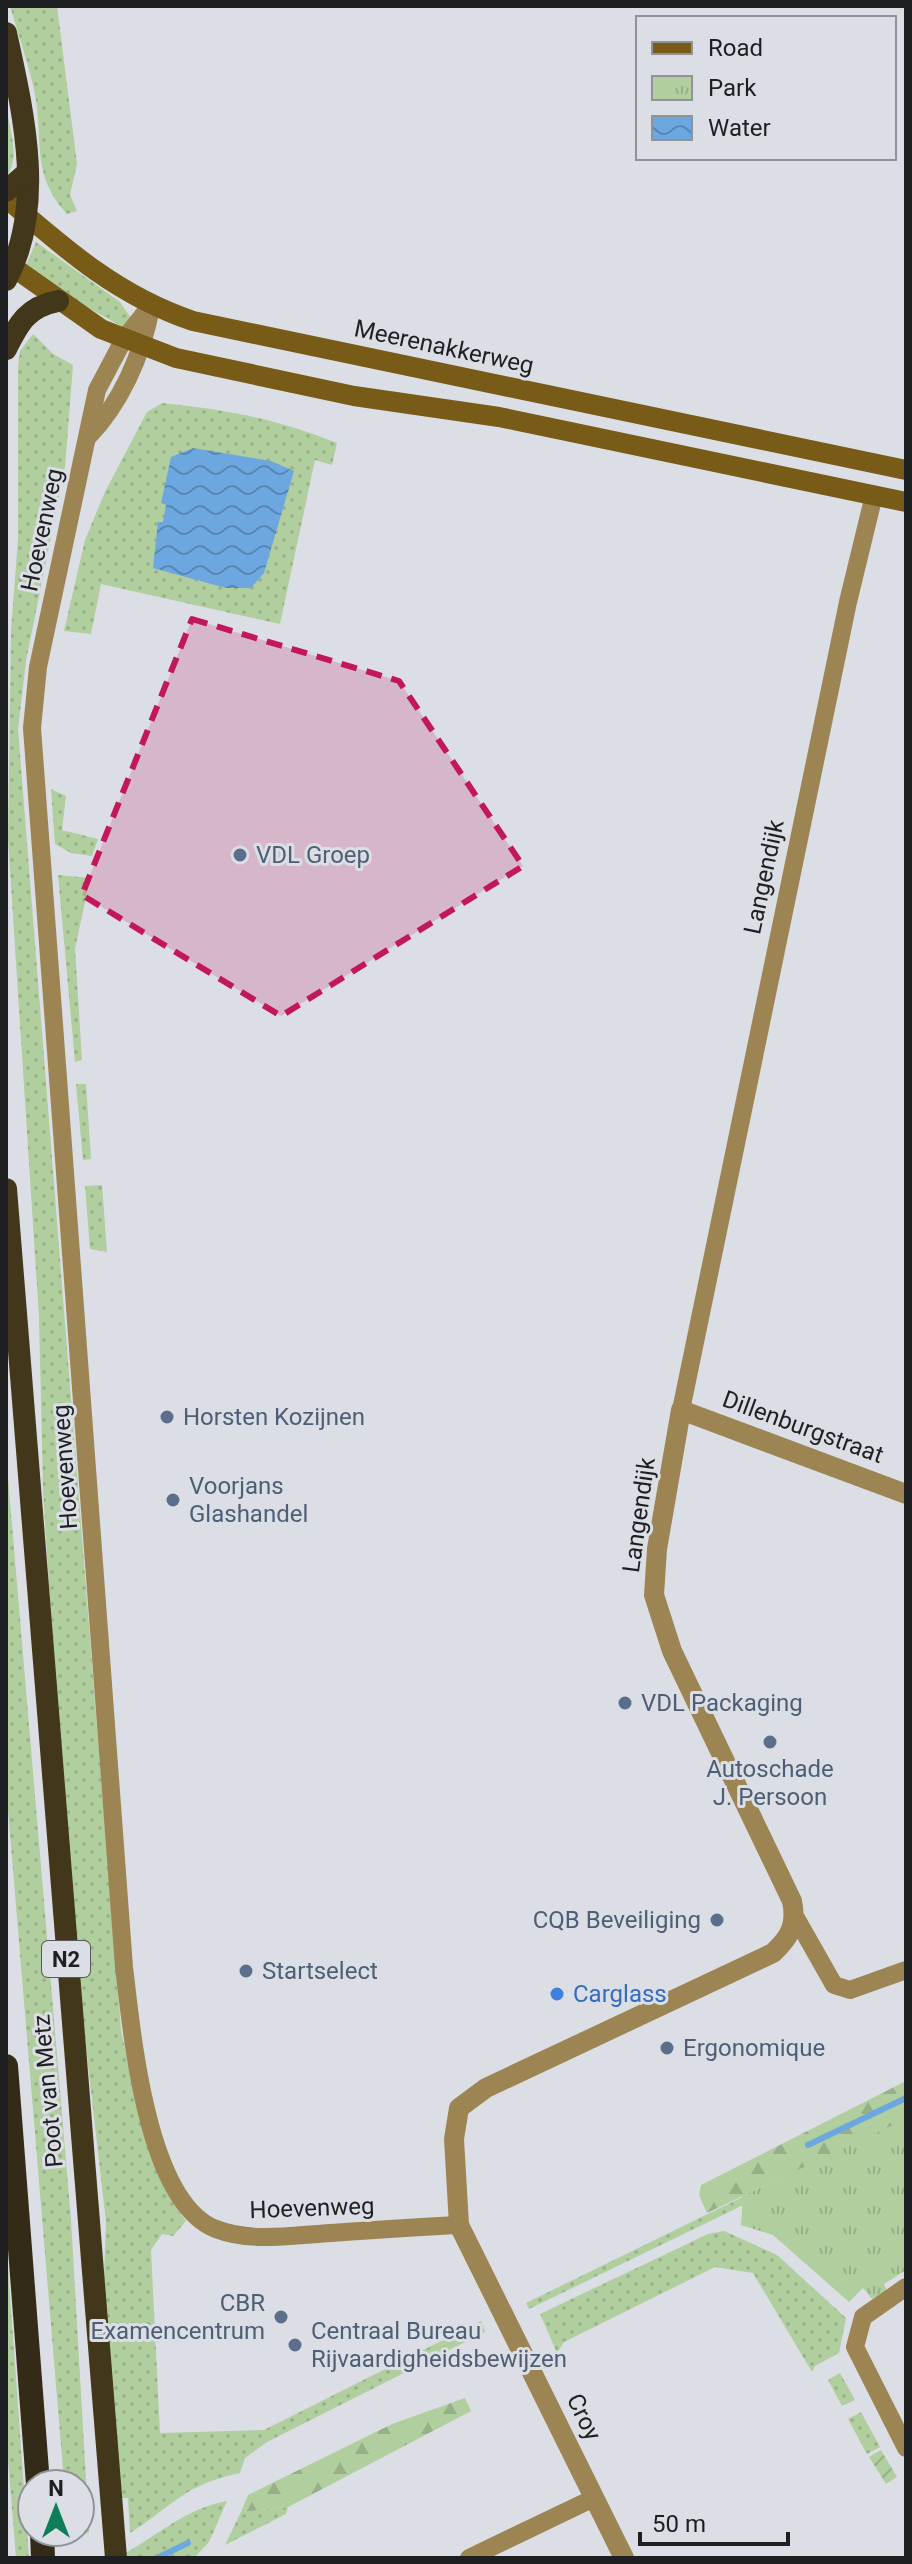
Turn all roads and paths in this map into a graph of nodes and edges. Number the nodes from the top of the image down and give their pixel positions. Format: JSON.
{"nodes":[{"id":1,"x":6,"y":33,"type":"edge"},
{"id":2,"x":28,"y":172,"type":"junction"},
{"id":3,"x":6,"y":191,"type":"edge"},
{"id":4,"x":6,"y":198,"type":"edge"},
{"id":5,"x":26,"y":215,"type":"junction"},
{"id":6,"x":8,"y":270,"type":"edge"},
{"id":7,"x":58,"y":301,"type":"junction"},
{"id":8,"x":151,"y":305,"type":"junction"},
{"id":9,"x":124,"y":339,"type":"junction"},
{"id":10,"x":144,"y":348,"type":"junction"},
{"id":11,"x":6,"y":349,"type":"edge"},
{"id":12,"x":87,"y":438,"type":"junction"},
{"id":13,"x":906,"y":470,"type":"edge"},
{"id":14,"x":874,"y":495,"type":"junction"},
{"id":15,"x":906,"y":502,"type":"edge"},
{"id":16,"x":6,"y":1189,"type":"edge"},
{"id":17,"x":681,"y":1410,"type":"junction"},
{"id":18,"x":906,"y":1494,"type":"edge"},
{"id":19,"x":796,"y":1918,"type":"junction"},
{"id":20,"x":906,"y":1970,"type":"edge"},
{"id":21,"x":6,"y":2066,"type":"edge"},
{"id":22,"x":459,"y":2225,"type":"junction"},
{"id":23,"x":906,"y":2287,"type":"edge"},
{"id":24,"x":906,"y":2448,"type":"edge"},
{"id":25,"x":37,"y":2468,"type":"edge"},
{"id":26,"x":594,"y":2498,"type":"junction"},
{"id":27,"x":116,"y":2558,"type":"edge"},
{"id":28,"x":469,"y":2558,"type":"edge"},
{"id":29,"x":624,"y":2558,"type":"edge"}],
"edges":[{"from":1,"to":2,"type":"highway"},
{"from":2,"to":3,"type":"highway"},
{"from":2,"to":5,"type":"highway"},
{"from":4,"to":5,"type":"main road","name":"Meerenakkerweg"},
{"from":5,"to":6,"type":"highway"},
{"from":5,"to":8,"type":"main road","name":"Meerenakkerweg"},
{"from":6,"to":7,"type":"main road"},
{"from":7,"to":9,"type":"main road"},
{"from":7,"to":11,"type":"highway"},
{"from":8,"to":9,"type":"street","name":"Hoevenweg"},
{"from":8,"to":10,"type":"street","name":"Hoevenweg"},
{"from":8,"to":13,"type":"main road","name":"Meerenakkerweg"},
{"from":9,"to":10,"type":"main road"},
{"from":9,"to":12,"type":"street","name":"Hoevenweg"},
{"from":10,"to":12,"type":"street","name":"Hoevenweg"},
{"from":10,"to":14,"type":"main road"},
{"from":12,"to":22,"type":"street","name":"Hoevenweg"},
{"from":14,"to":15,"type":"main road"},
{"from":14,"to":17,"type":"street","name":"Langendijk"},
{"from":16,"to":27,"type":"highway","name":"Poot van Metz","number":"N2"},
{"from":17,"to":18,"type":"street","name":"Dillenburgstraat"},
{"from":17,"to":19,"type":"street","name":"Langendijk"},
{"from":19,"to":20,"type":"street"},
{"from":19,"to":22,"type":"street"},
{"from":21,"to":25,"type":"highway","name":"Poot van Metz"},
{"from":22,"to":26,"type":"street","name":"Croy"},
{"from":23,"to":24,"type":"street"},
{"from":26,"to":28,"type":"street"},
{"from":26,"to":29,"type":"street","name":"Croy"}]}
